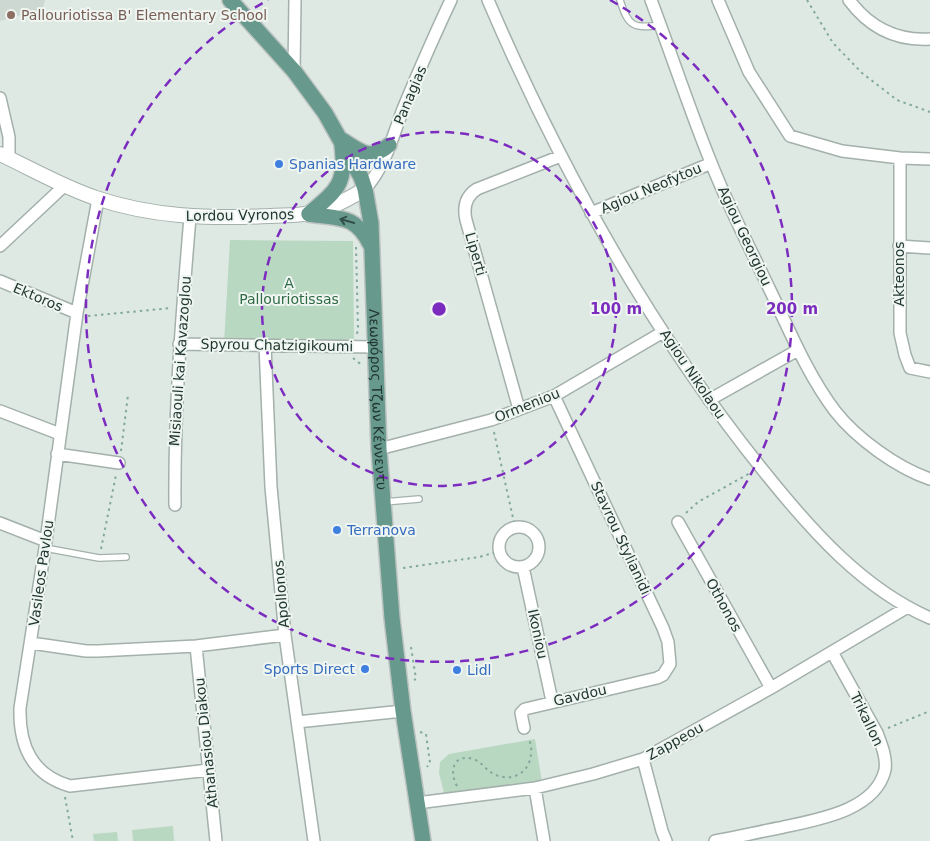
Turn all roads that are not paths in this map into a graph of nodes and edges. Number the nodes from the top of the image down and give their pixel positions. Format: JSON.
{"nodes":[{"id":1,"x":230,"y":0,"type":"edge"},
{"id":2,"x":295,"y":0,"type":"edge"},
{"id":3,"x":451,"y":0,"type":"edge"},
{"id":4,"x":484,"y":0,"type":"edge"},
{"id":5,"x":488,"y":0,"type":"edge"},
{"id":6,"x":620,"y":0,"type":"edge"},
{"id":7,"x":651,"y":0,"type":"edge"},
{"id":8,"x":718,"y":0,"type":"edge"},
{"id":9,"x":849,"y":0,"type":"edge"},
{"id":10,"x":497,"y":20,"type":"junction"},
{"id":11,"x":661,"y":25,"type":"junction"},
{"id":12,"x":930,"y":39,"type":"edge"},
{"id":13,"x":294,"y":71,"type":"junction"},
{"id":14,"x":0,"y":98,"type":"edge"},
{"id":15,"x":341,"y":139,"type":"junction"},
{"id":16,"x":389,"y":145,"type":"junction"},
{"id":17,"x":4,"y":156,"type":"edge"},
{"id":18,"x":561,"y":156,"type":"junction"},
{"id":19,"x":900,"y":158,"type":"junction"},
{"id":20,"x":930,"y":158,"type":"edge"},
{"id":21,"x":710,"y":162,"type":"junction"},
{"id":22,"x":64,"y":186,"type":"junction"},
{"id":23,"x":366,"y":189,"type":"junction"},
{"id":24,"x":98,"y":199,"type":"junction"},
{"id":25,"x":591,"y":213,"type":"junction"},
{"id":26,"x":309,"y":214,"type":"junction"},
{"id":27,"x":190,"y":217,"type":"junction"},
{"id":28,"x":0,"y":246,"type":"edge"},
{"id":29,"x":899,"y":246,"type":"junction"},
{"id":30,"x":372,"y":248,"type":"junction"},
{"id":31,"x":930,"y":248,"type":"edge"},
{"id":32,"x":0,"y":280,"type":"edge"},
{"id":33,"x":76,"y":315,"type":"junction"},
{"id":34,"x":663,"y":332,"type":"junction"},
{"id":35,"x":179,"y":344,"type":"junction"},
{"id":36,"x":265,"y":345,"type":"junction"},
{"id":37,"x":375,"y":347,"type":"junction"},
{"id":38,"x":798,"y":350,"type":"junction"},
{"id":39,"x":930,"y":372,"type":"edge"},
{"id":40,"x":554,"y":396,"type":"junction"},
{"id":41,"x":709,"y":400,"type":"junction"},
{"id":42,"x":519,"y":409,"type":"junction"},
{"id":43,"x":0,"y":411,"type":"edge"},
{"id":44,"x":60,"y":434,"type":"junction"},
{"id":45,"x":379,"y":449,"type":"junction"},
{"id":46,"x":57,"y":454,"type":"junction"},
{"id":47,"x":119,"y":463,"type":"road end"},
{"id":48,"x":930,"y":479,"type":"edge"},
{"id":49,"x":420,"y":499,"type":"dead end"},
{"id":50,"x":382,"y":502,"type":"junction"},
{"id":51,"x":175,"y":504,"type":"dead end"},
{"id":52,"x":678,"y":522,"type":"road end"},
{"id":53,"x":0,"y":523,"type":"edge"},
{"id":54,"x":45,"y":545,"type":"junction"},
{"id":55,"x":126,"y":557,"type":"dead end"},
{"id":56,"x":523,"y":567,"type":"junction"},
{"id":57,"x":906,"y":608,"type":"junction"},
{"id":58,"x":930,"y":618,"type":"edge"},
{"id":59,"x":285,"y":635,"type":"junction"},
{"id":60,"x":31,"y":643,"type":"junction"},
{"id":61,"x":196,"y":646,"type":"junction"},
{"id":62,"x":832,"y":652,"type":"junction"},
{"id":63,"x":657,"y":678,"type":"joint"},
{"id":64,"x":771,"y":688,"type":"junction"},
{"id":65,"x":552,"y":701,"type":"junction"},
{"id":66,"x":403,"y":711,"type":"junction"},
{"id":67,"x":298,"y":722,"type":"junction"},
{"id":68,"x":524,"y":728,"type":"road end"},
{"id":69,"x":643,"y":758,"type":"junction"},
{"id":70,"x":209,"y":770,"type":"junction"},
{"id":71,"x":535,"y":788,"type":"junction"},
{"id":72,"x":418,"y":803,"type":"junction"},
{"id":73,"x":752,"y":837,"type":"edge"},
{"id":74,"x":216,"y":841,"type":"edge"},
{"id":75,"x":314,"y":841,"type":"edge"},
{"id":76,"x":423,"y":841,"type":"edge"},
{"id":77,"x":544,"y":841,"type":"edge"},
{"id":78,"x":666,"y":841,"type":"edge"},
{"id":79,"x":715,"y":841,"type":"edge"}],
"edges":[{"from":1,"to":13,"type":"main road","name":"Λεωφόρος Τζων Κέννεντυ"},
{"from":2,"to":13,"type":"street"},
{"from":3,"to":16,"type":"street","name":"Panagias"},
{"from":4,"to":10,"type":"street","name":"Agiou Nikolaou"},
{"from":5,"to":10,"type":"street","name":"Agiou Nikolaou"},
{"from":6,"to":11,"type":"lane"},
{"from":7,"to":11,"type":"street","name":"Agiou Georgiou"},
{"from":8,"to":19,"type":"street"},
{"from":9,"to":12,"type":"street"},
{"from":10,"to":18,"type":"street","name":"Agiou Nikolaou"},
{"from":11,"to":21,"type":"street","name":"Agiou Georgiou"},
{"from":13,"to":15,"type":"main road","name":"Λεωφόρος Τζων Κέννεντυ"},
{"from":14,"to":17,"type":"street"},
{"from":15,"to":16,"type":"main road"},
{"from":15,"to":23,"type":"main road","name":"Λεωφόρος Τζων Κέννεντυ"},
{"from":15,"to":26,"type":"main road"},
{"from":16,"to":23,"type":"street","name":"Panagias"},
{"from":17,"to":22,"type":"street","name":"Lordou Vyronos"},
{"from":18,"to":25,"type":"street","name":"Agiou Nikolaou"},
{"from":18,"to":42,"type":"street","name":"Liperti"},
{"from":19,"to":20,"type":"street"},
{"from":19,"to":29,"type":"street","name":"Akteonos"},
{"from":21,"to":25,"type":"street","name":"Agiou Neofytou"},
{"from":21,"to":38,"type":"street","name":"Agiou Georgiou"},
{"from":22,"to":24,"type":"street","name":"Lordou Vyronos"},
{"from":22,"to":28,"type":"street"},
{"from":23,"to":26,"type":"street","name":"Lordou Vyronos"},
{"from":23,"to":30,"type":"main road","name":"Λεωφόρος Τζων Κέννεντυ"},
{"from":24,"to":27,"type":"street","name":"Lordou Vyronos"},
{"from":24,"to":33,"type":"street","name":"Vasileos Pavlou"},
{"from":25,"to":34,"type":"street","name":"Agiou Nikolaou"},
{"from":26,"to":27,"type":"street","name":"Lordou Vyronos"},
{"from":30,"to":26,"type":"main road","one_way":true},
{"from":27,"to":35,"type":"street","name":"Misiaouli kai Kavazoglou"},
{"from":29,"to":31,"type":"street"},
{"from":29,"to":39,"type":"street","name":"Akteonos"},
{"from":30,"to":37,"type":"main road","name":"Λεωφόρος Τζων Κέννεντυ"},
{"from":32,"to":33,"type":"street","name":"Ektoros"},
{"from":33,"to":44,"type":"street","name":"Vasileos Pavlou"},
{"from":34,"to":40,"type":"street","name":"Ormeniou"},
{"from":34,"to":41,"type":"street","name":"Agiou Nikolaou"},
{"from":35,"to":36,"type":"street","name":"Spyrou Chatzigikoumi"},
{"from":35,"to":51,"type":"street","name":"Misiaouli kai Kavazoglou"},
{"from":36,"to":37,"type":"street","name":"Spyrou Chatzigikoumi"},
{"from":36,"to":59,"type":"street","name":"Apollonos"},
{"from":37,"to":45,"type":"main road","name":"Λεωφόρος Τζων Κέννεντυ"},
{"from":38,"to":41,"type":"street"},
{"from":38,"to":48,"type":"street","name":"Agiou Georgiou"},
{"from":40,"to":42,"type":"street","name":"Ormeniou"},
{"from":40,"to":63,"type":"street","name":"Stavrou Stylianidi"},
{"from":41,"to":57,"type":"street","name":"Agiou Nikolaou"},
{"from":42,"to":45,"type":"street","name":"Ormeniou"},
{"from":43,"to":44,"type":"street"},
{"from":44,"to":46,"type":"street","name":"Vasileos Pavlou"},
{"from":45,"to":50,"type":"main road","name":"Λεωφόρος Τζων Κέννεντυ"},
{"from":46,"to":47,"type":"street"},
{"from":46,"to":54,"type":"street","name":"Vasileos Pavlou"},
{"from":49,"to":50,"type":"lane"},
{"from":50,"to":66,"type":"main road","name":"Λεωφόρος Τζων Κέννεντυ"},
{"from":52,"to":64,"type":"street","name":"Othonos"},
{"from":53,"to":54,"type":"street"},
{"from":54,"to":55,"type":"lane"},
{"from":54,"to":60,"type":"street","name":"Vasileos Pavlou"},
{"from":56,"to":56,"type":"street"},
{"from":56,"to":65,"type":"street","name":"Ikoniou"},
{"from":57,"to":58,"type":"street","name":"Agiou Nikolaou"},
{"from":57,"to":62,"type":"street","name":"Zappeou"},
{"from":59,"to":61,"type":"street"},
{"from":59,"to":67,"type":"street","name":"Apollonos"},
{"from":60,"to":61,"type":"street"},
{"from":60,"to":70,"type":"street","name":"Vasileos Pavlou"},
{"from":61,"to":70,"type":"street","name":"Athanasiou Diakou"},
{"from":62,"to":64,"type":"street","name":"Zappeou"},
{"from":62,"to":73,"type":"street","name":"Trikallon"},
{"from":63,"to":65,"type":"street","name":"Gavdou"},
{"from":64,"to":69,"type":"street","name":"Zappeou"},
{"from":65,"to":68,"type":"street","name":"Gavdou"},
{"from":66,"to":67,"type":"street"},
{"from":66,"to":72,"type":"main road","name":"Λεωφόρος Τζων Κέννεντυ"},
{"from":67,"to":75,"type":"street","name":"Apollonos"},
{"from":69,"to":71,"type":"street","name":"Zappeou"},
{"from":69,"to":78,"type":"street"},
{"from":70,"to":74,"type":"street","name":"Athanasiou Diakou"},
{"from":71,"to":72,"type":"street","name":"Zappeou"},
{"from":71,"to":77,"type":"street"},
{"from":72,"to":76,"type":"main road","name":"Λεωφόρος Τζων Κέννεντυ"},
{"from":73,"to":79,"type":"street"}]}
